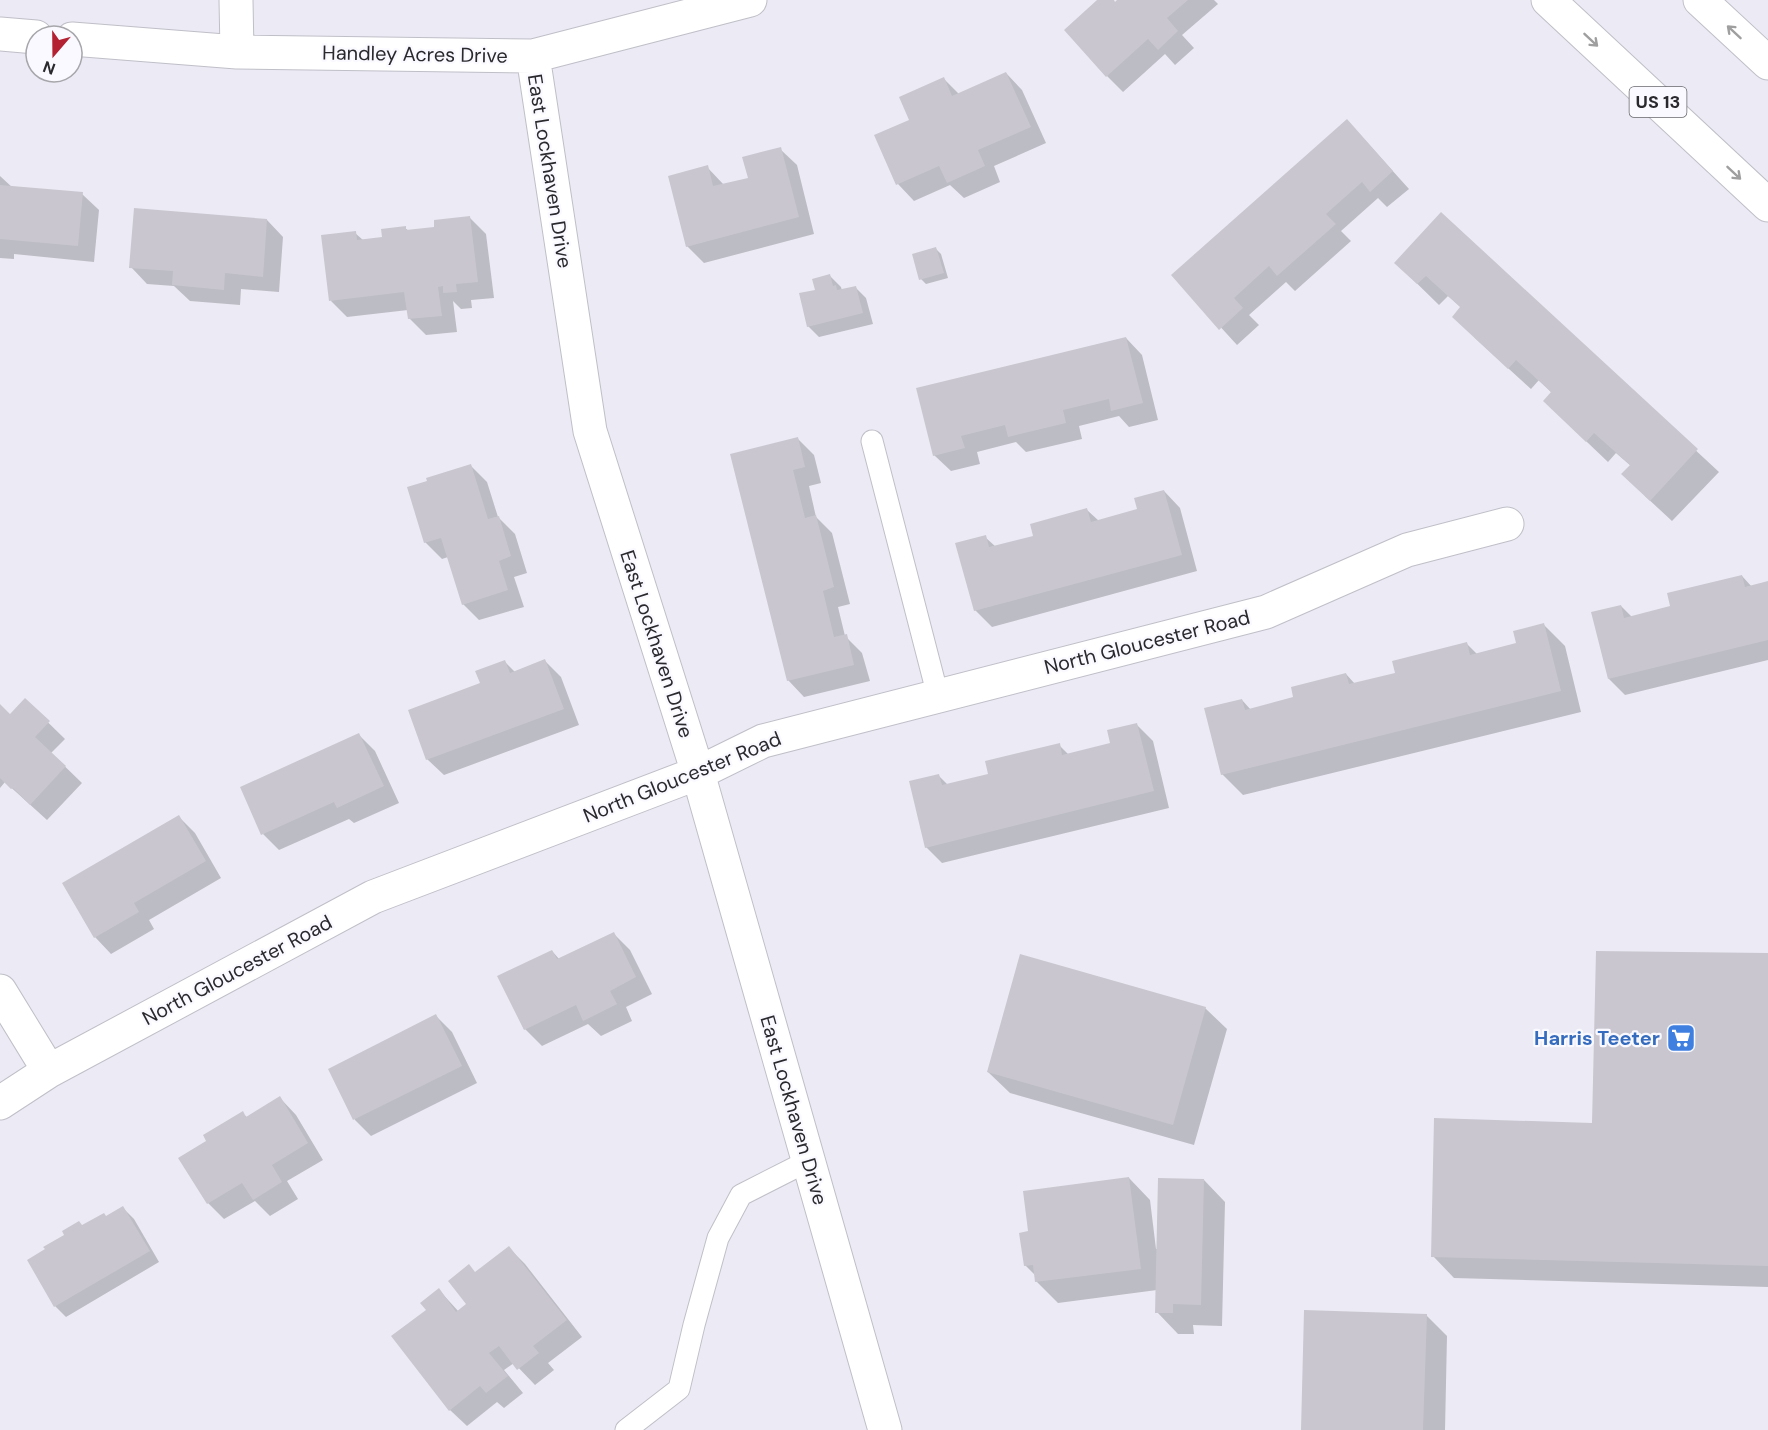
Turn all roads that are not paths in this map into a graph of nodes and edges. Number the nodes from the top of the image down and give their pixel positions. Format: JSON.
{"nodes":[{"id":1,"x":236,"y":0,"type":"edge"},
{"id":2,"x":750,"y":0,"type":"edge"},
{"id":3,"x":1548,"y":0,"type":"edge"},
{"id":4,"x":1700,"y":0,"type":"edge"},
{"id":5,"x":0,"y":34,"type":"edge"},
{"id":6,"x":24,"y":36,"type":"edge"},
{"id":7,"x":84,"y":40,"type":"edge"},
{"id":8,"x":237,"y":52,"type":"junction"},
{"id":9,"x":533,"y":56,"type":"junction"},
{"id":10,"x":1768,"y":63,"type":"edge"},
{"id":11,"x":1768,"y":205,"type":"edge"},
{"id":12,"x":872,"y":441,"type":"dead end"},
{"id":13,"x":1507,"y":524,"type":"dead end"},
{"id":14,"x":938,"y":696,"type":"junction"},
{"id":15,"x":698,"y":773,"type":"junction"},
{"id":16,"x":0,"y":991,"type":"edge"},
{"id":17,"x":49,"y":1071,"type":"junction"},
{"id":18,"x":0,"y":1103,"type":"edge"},
{"id":19,"x":808,"y":1161,"type":"junction"},
{"id":20,"x":626,"y":1430,"type":"edge"},
{"id":21,"x":885,"y":1430,"type":"edge"}],
"edges":[{"from":1,"to":8,"type":"main road"},
{"from":2,"to":9,"type":"main road","name":"Handley Acres Drive"},
{"from":3,"to":11,"type":"main road","number":"US 13","one_way":true},
{"from":10,"to":4,"type":"main road","one_way":true},
{"from":5,"to":6,"type":"main road"},
{"from":7,"to":8,"type":"main road","name":"Handley Acres Drive"},
{"from":8,"to":9,"type":"main road","name":"Handley Acres Drive"},
{"from":9,"to":15,"type":"main road","name":"East Lockhaven Drive"},
{"from":12,"to":14,"type":"lane"},
{"from":13,"to":14,"type":"main road","name":"North Gloucester Road"},
{"from":14,"to":15,"type":"main road","name":"North Gloucester Road"},
{"from":15,"to":17,"type":"main road","name":"North Gloucester Road"},
{"from":15,"to":19,"type":"main road","name":"East Lockhaven Drive"},
{"from":16,"to":17,"type":"main road"},
{"from":17,"to":18,"type":"main road","name":"North Gloucester Road"},
{"from":19,"to":20,"type":"lane"},
{"from":19,"to":21,"type":"main road","name":"East Lockhaven Drive"}]}
